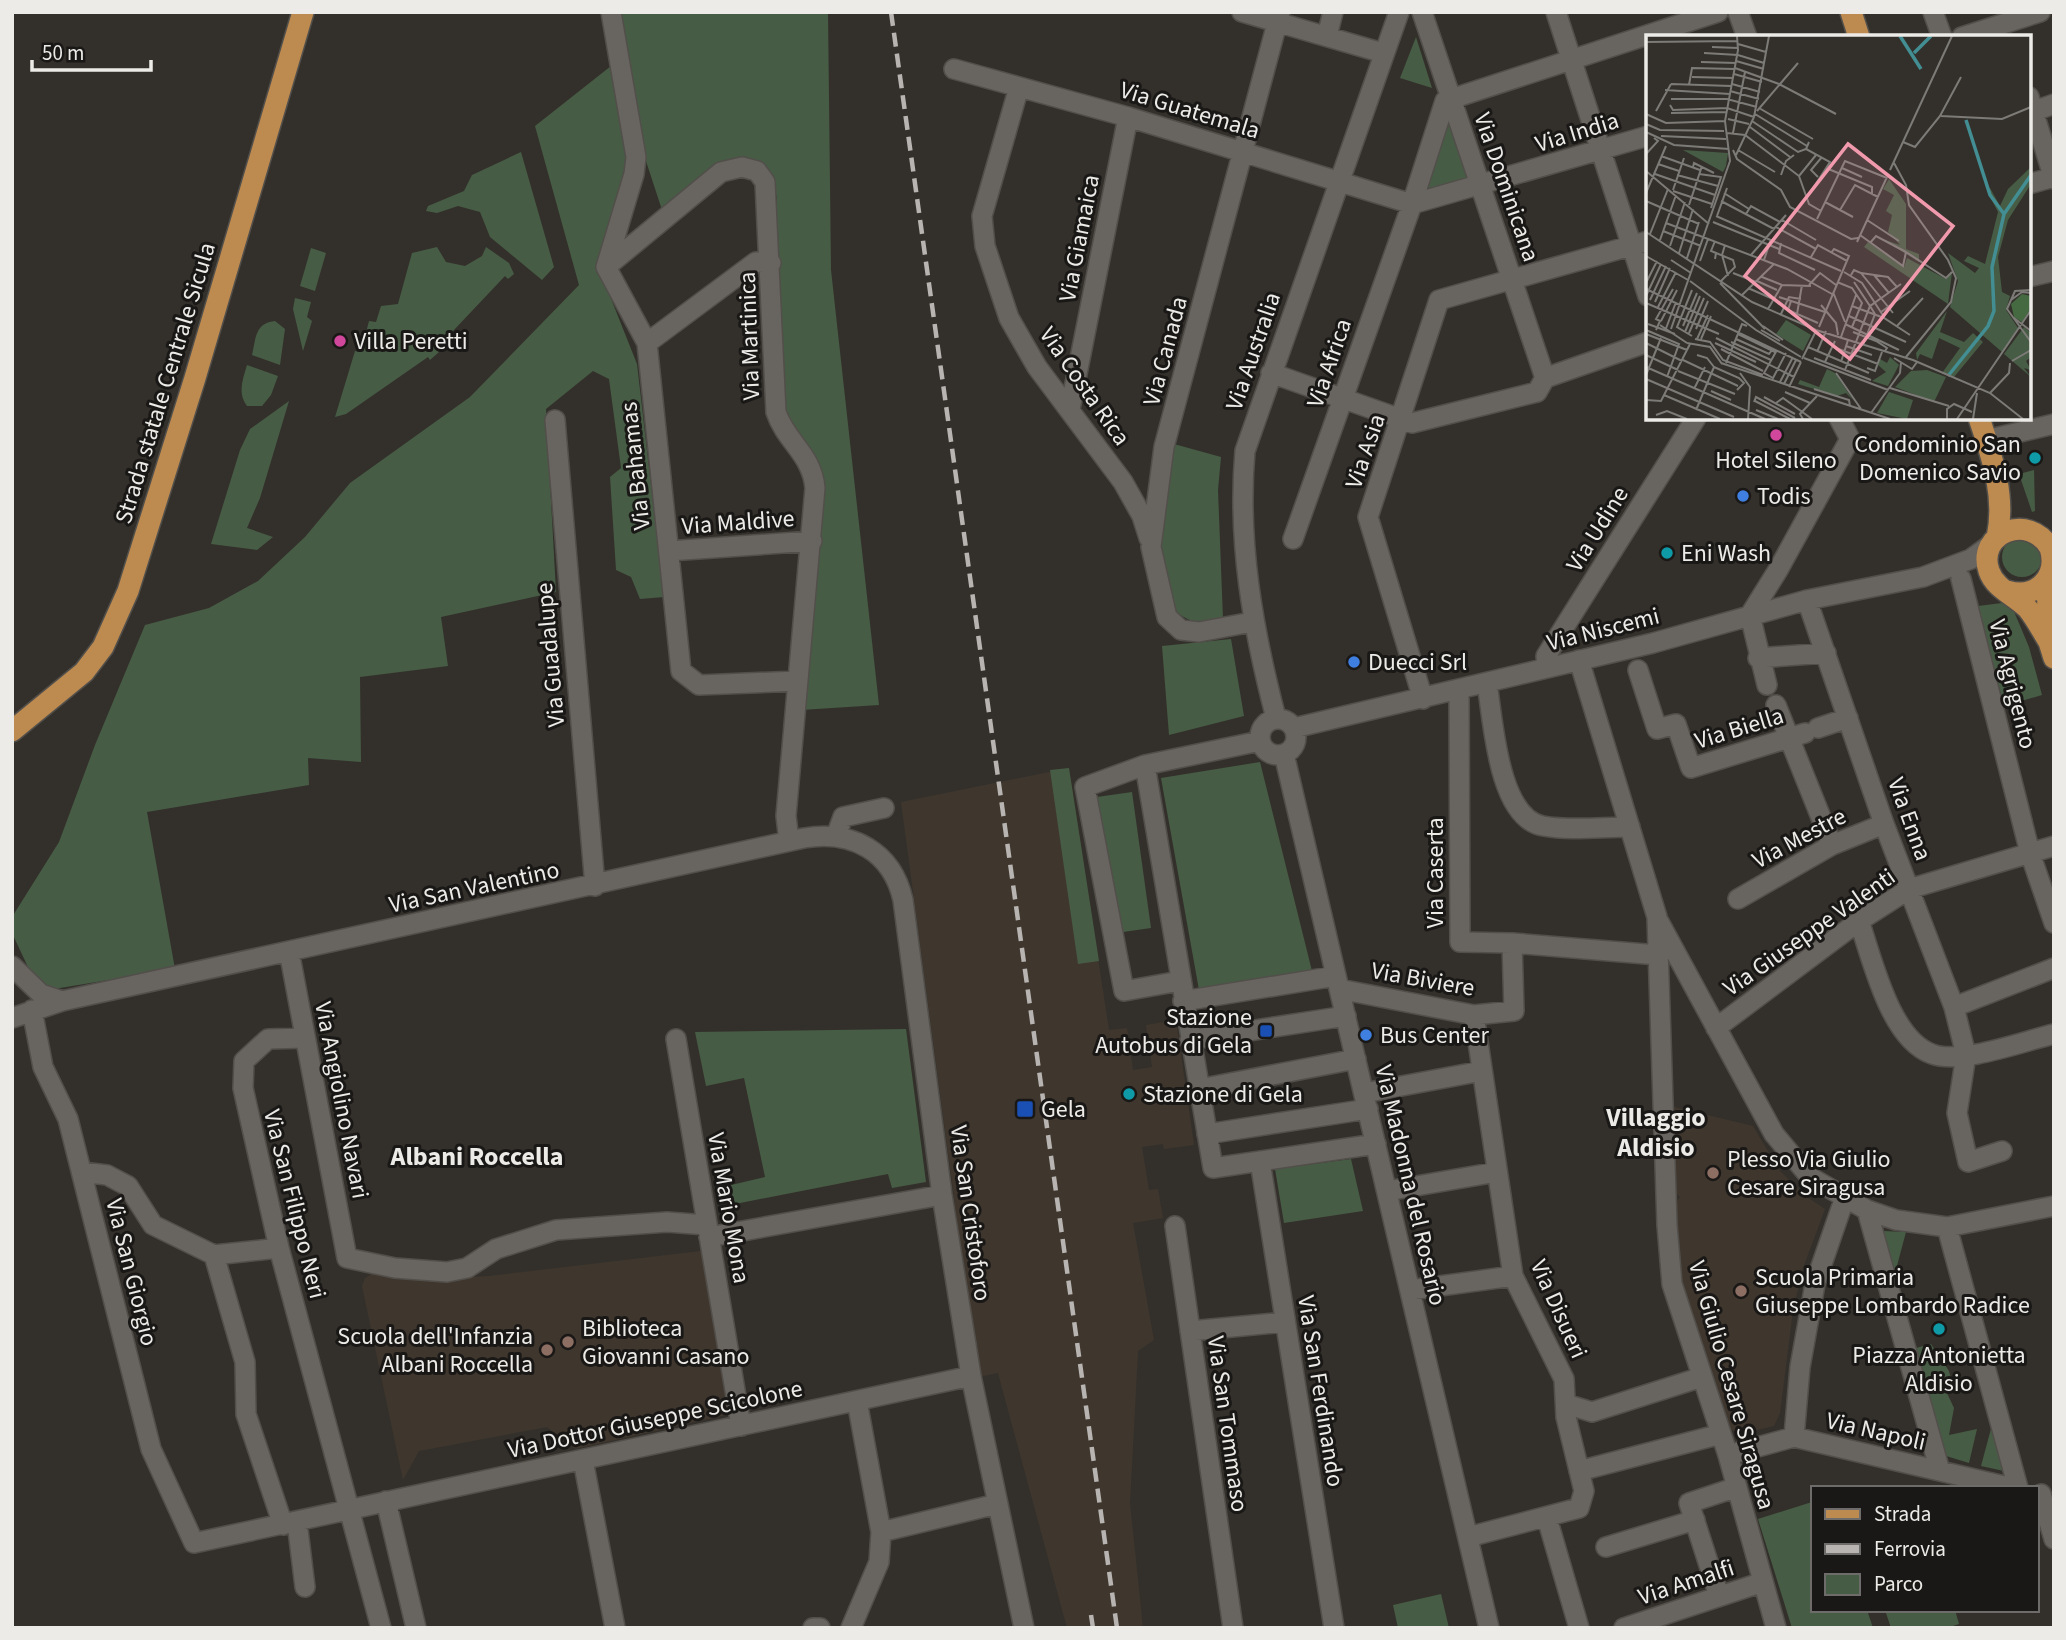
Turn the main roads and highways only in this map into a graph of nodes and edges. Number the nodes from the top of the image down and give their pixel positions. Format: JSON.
{"nodes":[{"id":1,"x":303,"y":12,"type":"edge"},
{"id":2,"x":1851,"y":12,"type":"edge"},
{"id":3,"x":1858,"y":35,"type":"edge"},
{"id":4,"x":1980,"y":420,"type":"edge"},
{"id":5,"x":1996,"y":473,"type":"junction"},
{"id":6,"x":2042,"y":535,"type":"edge"},
{"id":7,"x":1995,"y":540,"type":"junction"},
{"id":8,"x":2051,"y":573,"type":"edge"},
{"id":9,"x":2004,"y":590,"type":"junction"},
{"id":10,"x":2051,"y":650,"type":"edge"},
{"id":11,"x":12,"y":731,"type":"edge"}],
"edges":[{"from":1,"to":11,"type":"main road","name":"Strada statale Centrale Sicula"},
{"from":2,"to":3,"type":"main road"},
{"from":4,"to":5,"type":"main road"},
{"from":5,"to":6,"type":"main road"},
{"from":5,"to":7,"type":"main road"},
{"from":6,"to":7,"type":"main road"},
{"from":6,"to":8,"type":"main road"},
{"from":7,"to":9,"type":"main road"},
{"from":8,"to":9,"type":"main road"},
{"from":8,"to":10,"type":"main road"},
{"from":9,"to":10,"type":"main road"}]}
